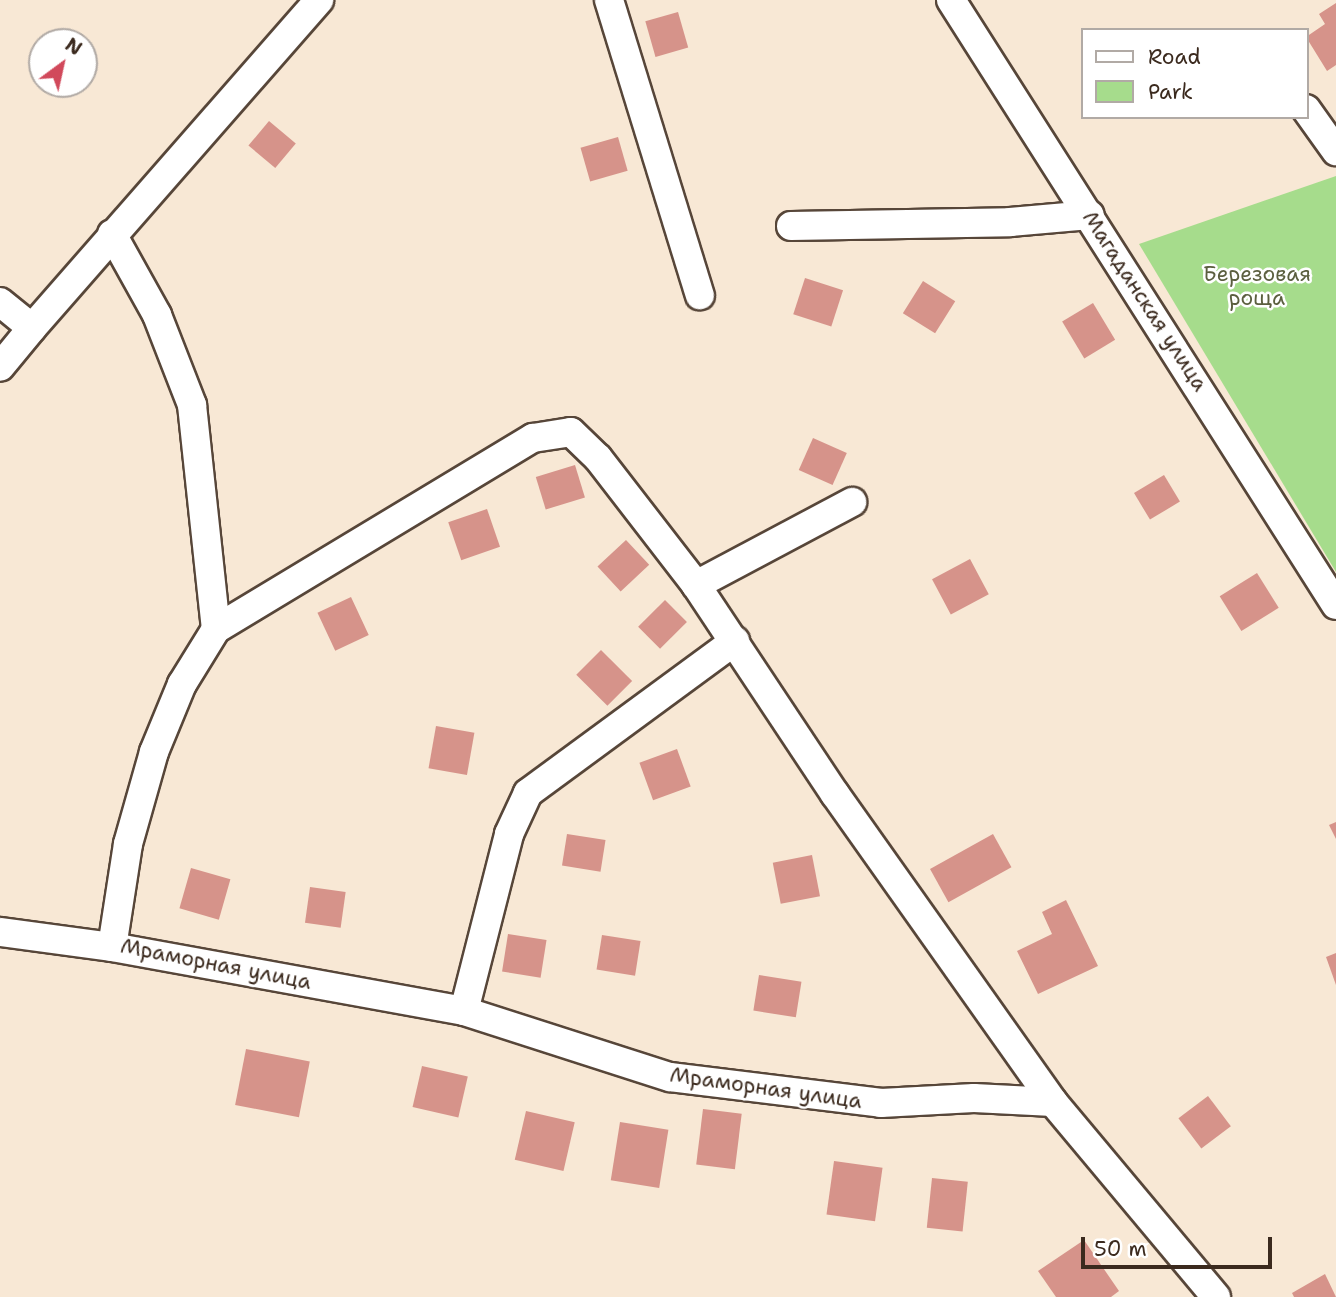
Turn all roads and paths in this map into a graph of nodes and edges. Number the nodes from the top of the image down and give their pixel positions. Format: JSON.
{"nodes":[{"id":1,"x":609,"y":0,"type":"edge"},
{"id":2,"x":951,"y":0,"type":"edge"},
{"id":3,"x":312,"y":2,"type":"edge"},
{"id":4,"x":1308,"y":112,"type":"edge"},
{"id":5,"x":1336,"y":151,"type":"edge"},
{"id":6,"x":1090,"y":215,"type":"junction"},
{"id":7,"x":791,"y":226,"type":"dead end"},
{"id":8,"x":112,"y":234,"type":"junction"},
{"id":9,"x":700,"y":295,"type":"dead end"},
{"id":10,"x":0,"y":302,"type":"edge"},
{"id":11,"x":32,"y":328,"type":"junction"},
{"id":12,"x":0,"y":367,"type":"edge"},
{"id":13,"x":852,"y":502,"type":"dead end"},
{"id":14,"x":696,"y":585,"type":"junction"},
{"id":15,"x":1336,"y":605,"type":"edge"},
{"id":16,"x":216,"y":629,"type":"junction"},
{"id":17,"x":735,"y":641,"type":"junction"},
{"id":18,"x":0,"y":932,"type":"edge"},
{"id":19,"x":112,"y":947,"type":"junction"},
{"id":20,"x":464,"y":1011,"type":"junction"},
{"id":21,"x":1053,"y":1102,"type":"junction"},
{"id":22,"x":1216,"y":1297,"type":"edge"}],
"edges":[{"from":1,"to":9,"type":"street"},
{"from":2,"to":6,"type":"street","name":"Магаданская улица"},
{"from":3,"to":8,"type":"street"},
{"from":4,"to":5,"type":"street"},
{"from":6,"to":7,"type":"street"},
{"from":6,"to":15,"type":"street","name":"Магаданская улица"},
{"from":8,"to":11,"type":"street"},
{"from":8,"to":16,"type":"street"},
{"from":10,"to":11,"type":"street"},
{"from":11,"to":12,"type":"street"},
{"from":13,"to":14,"type":"street"},
{"from":14,"to":16,"type":"street"},
{"from":14,"to":17,"type":"street"},
{"from":16,"to":19,"type":"street","name":"Мраморная улица"},
{"from":17,"to":20,"type":"street"},
{"from":17,"to":21,"type":"street"},
{"from":18,"to":19,"type":"street"},
{"from":19,"to":20,"type":"street","name":"Мраморная улица"},
{"from":20,"to":21,"type":"street","name":"Мраморная улица"},
{"from":21,"to":22,"type":"street"}]}
